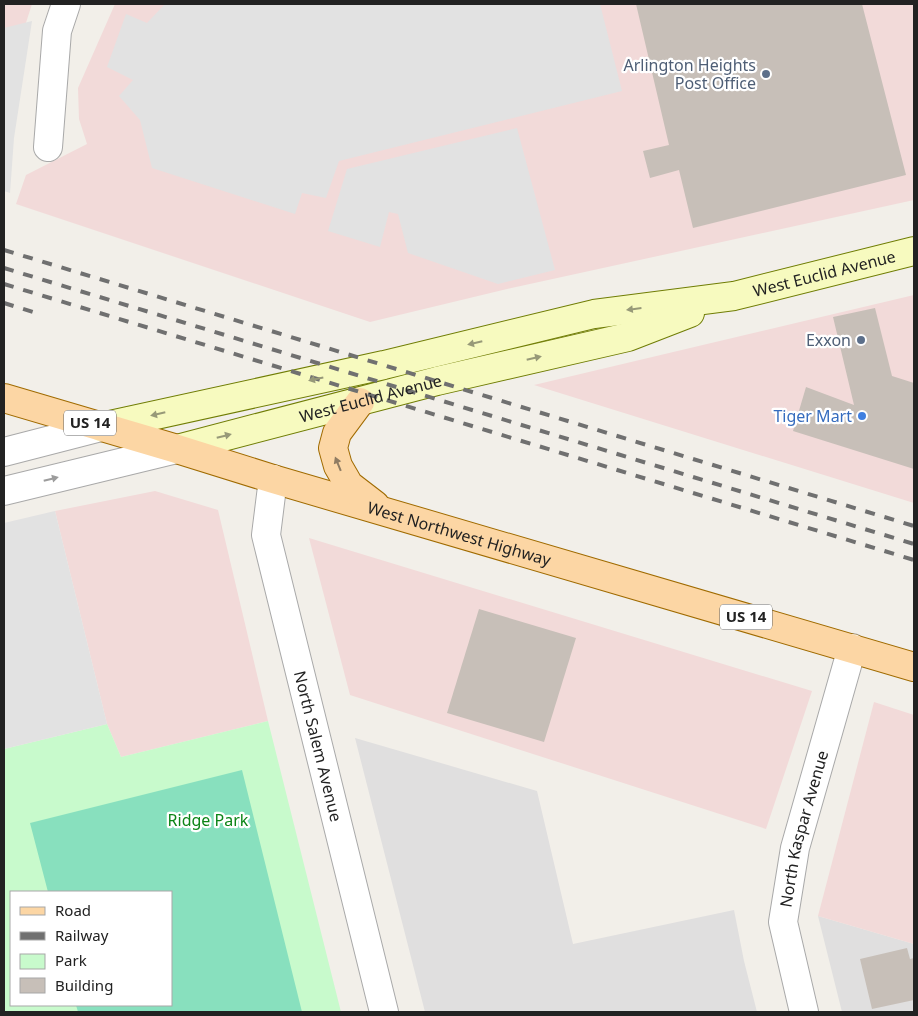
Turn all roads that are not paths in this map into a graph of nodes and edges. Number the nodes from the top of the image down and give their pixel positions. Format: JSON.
{"nodes":[{"id":1,"x":66,"y":4,"type":"edge"},
{"id":2,"x":48,"y":146,"type":"dead end"},
{"id":3,"x":914,"y":251,"type":"edge"},
{"id":4,"x":734,"y":296,"type":"junction"},
{"id":5,"x":4,"y":398,"type":"edge"},
{"id":6,"x":360,"y":402,"type":"junction"},
{"id":7,"x":101,"y":427,"type":"junction"},
{"id":8,"x":177,"y":448,"type":"junction"},
{"id":9,"x":4,"y":452,"type":"edge"},
{"id":10,"x":273,"y":479,"type":"junction"},
{"id":11,"x":4,"y":491,"type":"edge"},
{"id":12,"x":382,"y":511,"type":"junction"},
{"id":13,"x":852,"y":648,"type":"junction"},
{"id":14,"x":914,"y":667,"type":"edge"},
{"id":15,"x":384,"y":1012,"type":"edge"},
{"id":16,"x":804,"y":1012,"type":"edge"}],
"edges":[{"from":1,"to":2,"type":"street"},
{"from":3,"to":4,"type":"main road","name":"West Euclid Avenue"},
{"from":6,"to":4,"type":"main road","name":"West Euclid Avenue","one_way":true},
{"from":4,"to":7,"type":"main road","name":"West Euclid Avenue","one_way":true},
{"from":5,"to":7,"type":"main road","name":"West Northwest Highway","number":"US 14"},
{"from":8,"to":6,"type":"main road","name":"West Euclid Avenue","one_way":true},
{"from":12,"to":6,"type":"main road","one_way":true},
{"from":7,"to":8,"type":"main road","name":"West Northwest Highway","number":"US 14"},
{"from":7,"to":9,"type":"street","name":"West Euclid Avenue"},
{"from":8,"to":10,"type":"main road","name":"West Northwest Highway","number":"US 14"},
{"from":11,"to":8,"type":"street","name":"West Euclid Avenue","one_way":true},
{"from":10,"to":12,"type":"main road","name":"West Northwest Highway","number":"US 14"},
{"from":10,"to":15,"type":"street","name":"North Salem Avenue"},
{"from":12,"to":13,"type":"main road","name":"West Northwest Highway","number":"US 14"},
{"from":13,"to":14,"type":"main road","name":"West Northwest Highway","number":"US 14"},
{"from":13,"to":16,"type":"street","name":"North Kaspar Avenue"}]}
